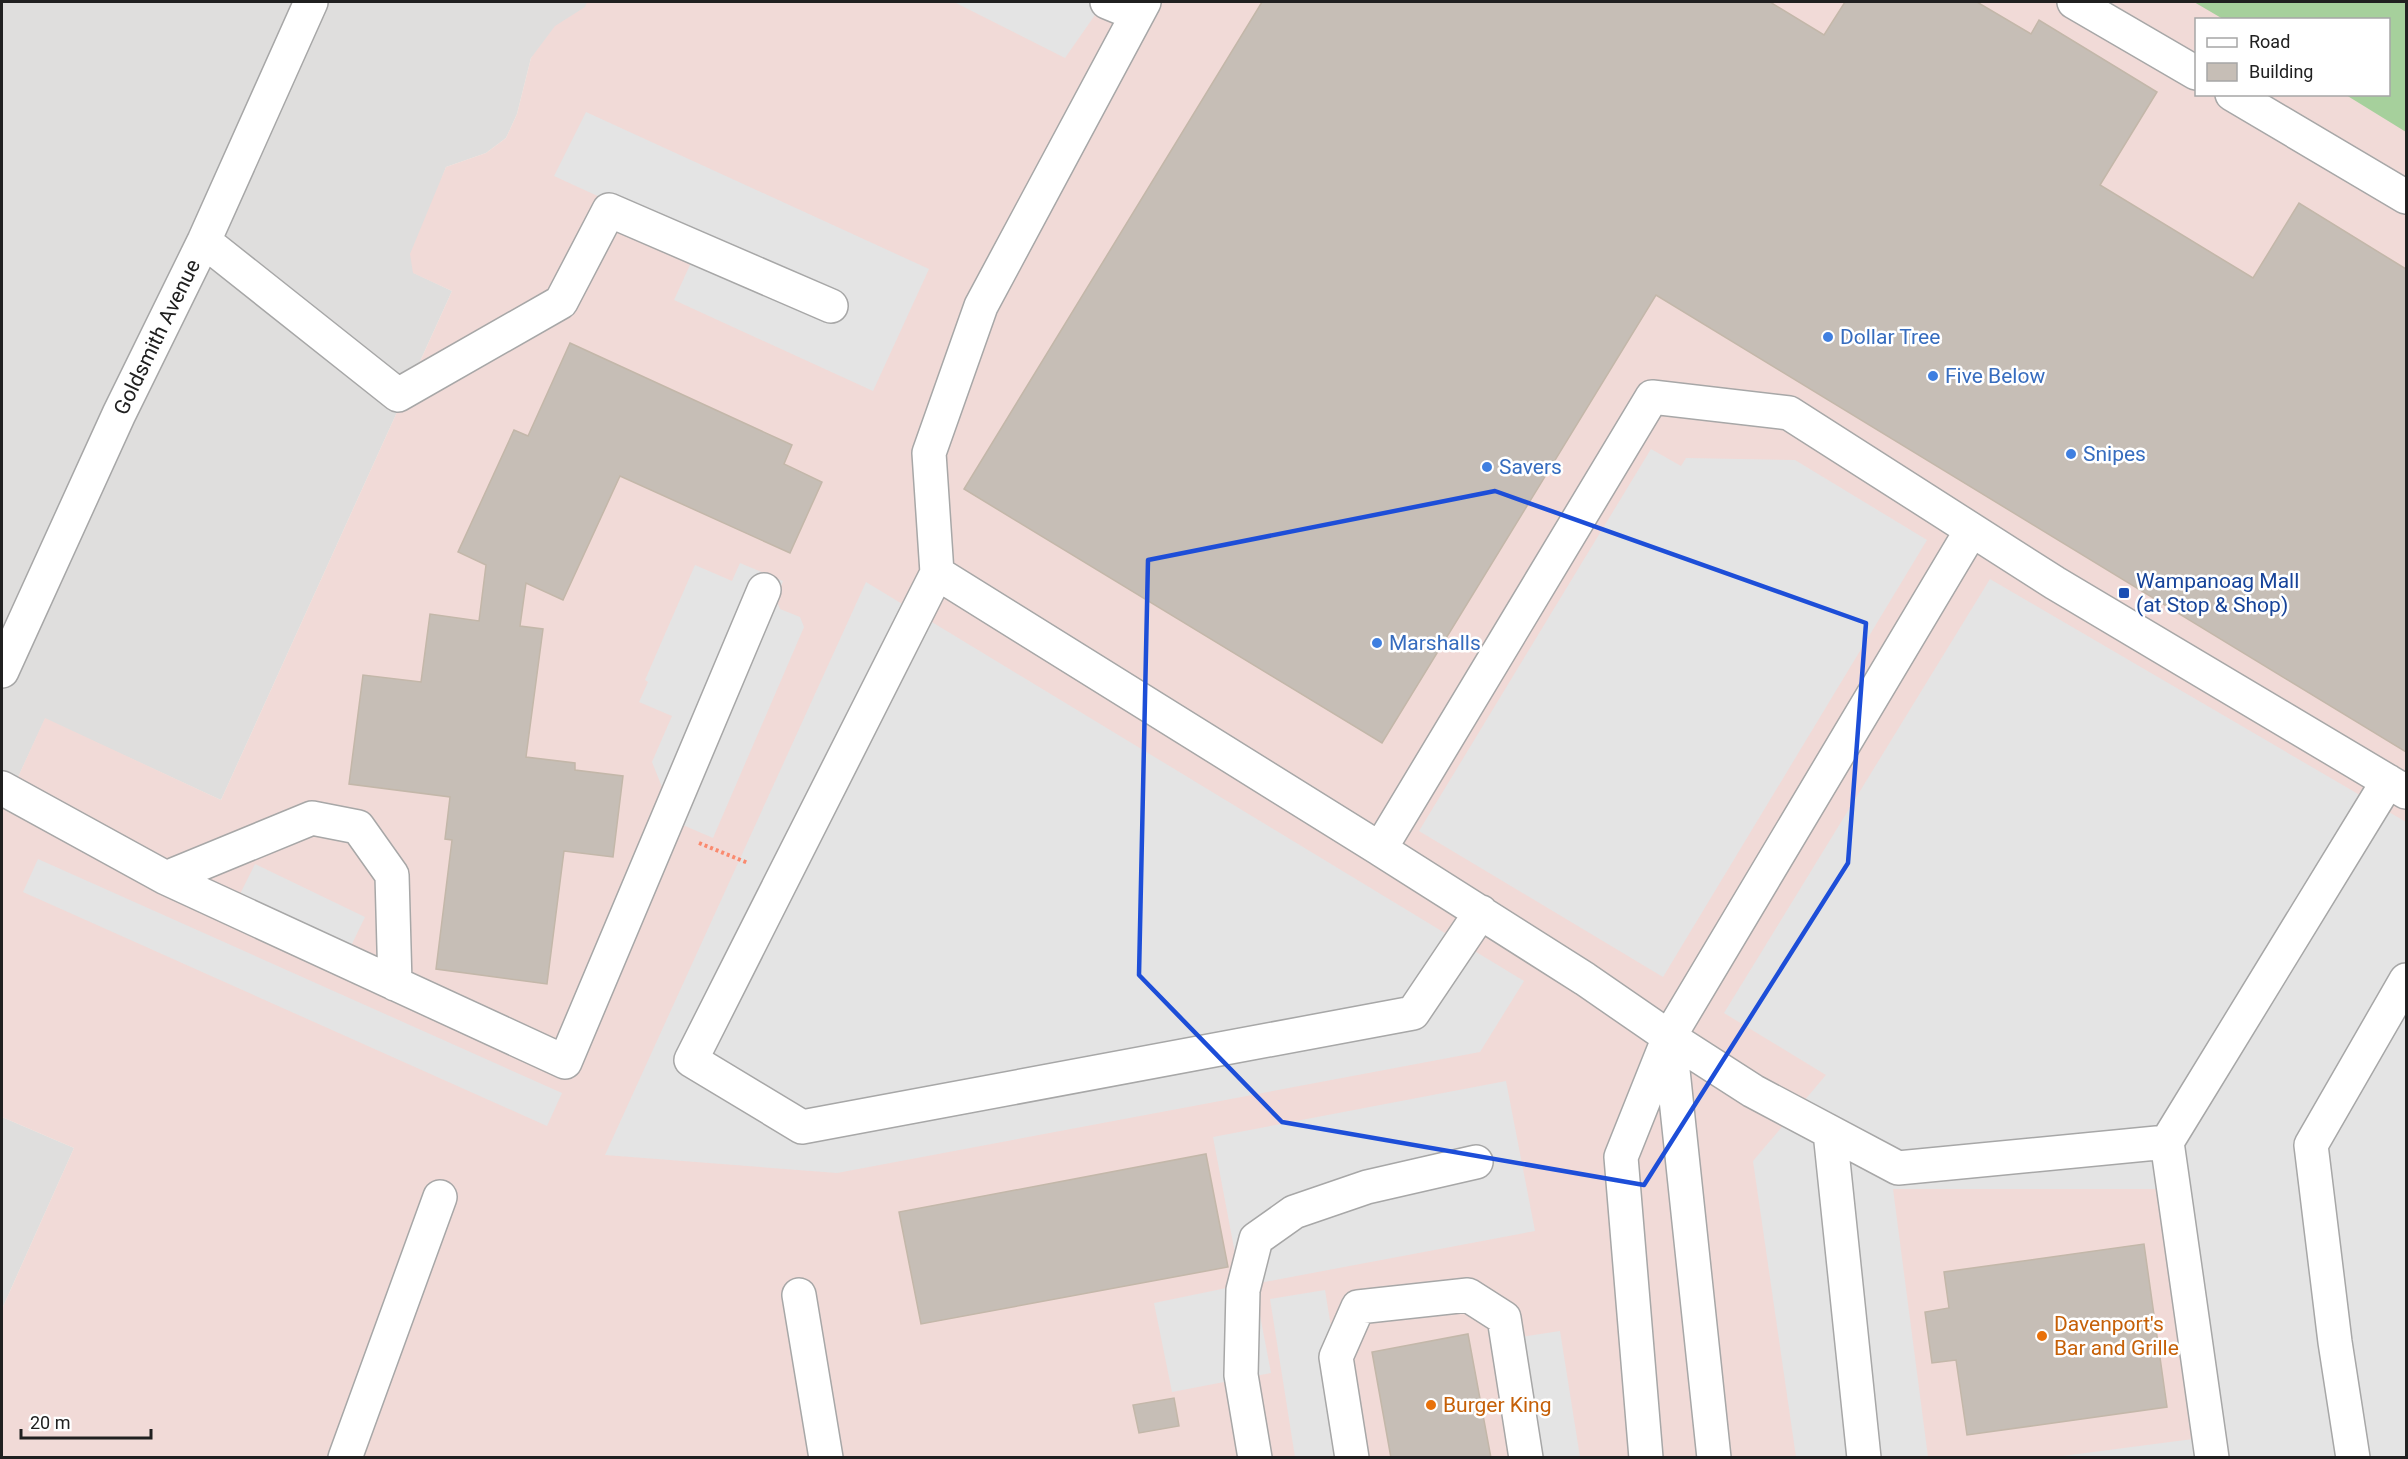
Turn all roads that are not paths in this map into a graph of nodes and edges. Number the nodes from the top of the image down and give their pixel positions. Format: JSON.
{"nodes":[{"id":1,"x":311,"y":2,"type":"edge"},
{"id":2,"x":2074,"y":2,"type":"edge"},
{"id":3,"x":1129,"y":6,"type":"edge"},
{"id":4,"x":2195,"y":73,"type":"edge"},
{"id":5,"x":2235,"y":96,"type":"edge"},
{"id":6,"x":2406,"y":197,"type":"edge"},
{"id":7,"x":204,"y":241,"type":"junction"},
{"id":8,"x":831,"y":306,"type":"dead end"},
{"id":9,"x":1971,"y":531,"type":"junction"},
{"id":10,"x":937,"y":573,"type":"junction"},
{"id":11,"x":764,"y":590,"type":"dead end"},
{"id":12,"x":2,"y":671,"type":"edge"},
{"id":13,"x":2397,"y":787,"type":"edge"},
{"id":14,"x":2,"y":788,"type":"edge"},
{"id":15,"x":1380,"y":849,"type":"junction"},
{"id":16,"x":166,"y":879,"type":"junction"},
{"id":17,"x":1481,"y":912,"type":"junction"},
{"id":18,"x":2406,"y":980,"type":"edge"},
{"id":19,"x":395,"y":984,"type":"junction"},
{"id":20,"x":1669,"y":1037,"type":"junction"},
{"id":21,"x":1830,"y":1132,"type":"junction"},
{"id":22,"x":2167,"y":1142,"type":"junction"},
{"id":23,"x":1476,"y":1162,"type":"dead end"},
{"id":24,"x":440,"y":1197,"type":"dead end"},
{"id":25,"x":799,"y":1295,"type":"dead end"},
{"id":26,"x":345,"y":1458,"type":"edge"},
{"id":27,"x":826,"y":1458,"type":"edge"},
{"id":28,"x":1255,"y":1458,"type":"edge"},
{"id":29,"x":1352,"y":1458,"type":"edge"},
{"id":30,"x":1526,"y":1458,"type":"edge"},
{"id":31,"x":1646,"y":1458,"type":"edge"},
{"id":32,"x":1714,"y":1458,"type":"edge"},
{"id":33,"x":1864,"y":1458,"type":"edge"},
{"id":34,"x":2212,"y":1458,"type":"edge"},
{"id":35,"x":2353,"y":1458,"type":"edge"}],
"edges":[{"from":1,"to":7,"type":"street","name":"Goldsmith Avenue"},
{"from":2,"to":4,"type":"street"},
{"from":3,"to":10,"type":"street"},
{"from":5,"to":6,"type":"street"},
{"from":7,"to":8,"type":"street"},
{"from":7,"to":12,"type":"street","name":"Goldsmith Avenue"},
{"from":9,"to":13,"type":"street"},
{"from":9,"to":15,"type":"street"},
{"from":9,"to":20,"type":"street"},
{"from":10,"to":15,"type":"street"},
{"from":10,"to":17,"type":"street"},
{"from":11,"to":19,"type":"street"},
{"from":13,"to":22,"type":"street"},
{"from":14,"to":16,"type":"street"},
{"from":15,"to":17,"type":"street"},
{"from":16,"to":19,"type":"street"},
{"from":16,"to":19,"type":"street"},
{"from":17,"to":20,"type":"street"},
{"from":18,"to":35,"type":"street"},
{"from":20,"to":21,"type":"street"},
{"from":20,"to":31,"type":"street"},
{"from":20,"to":32,"type":"street"},
{"from":21,"to":22,"type":"street"},
{"from":21,"to":33,"type":"street"},
{"from":22,"to":34,"type":"street"},
{"from":23,"to":28,"type":"street"},
{"from":24,"to":26,"type":"street"},
{"from":25,"to":27,"type":"street"},
{"from":29,"to":30,"type":"street"}]}
